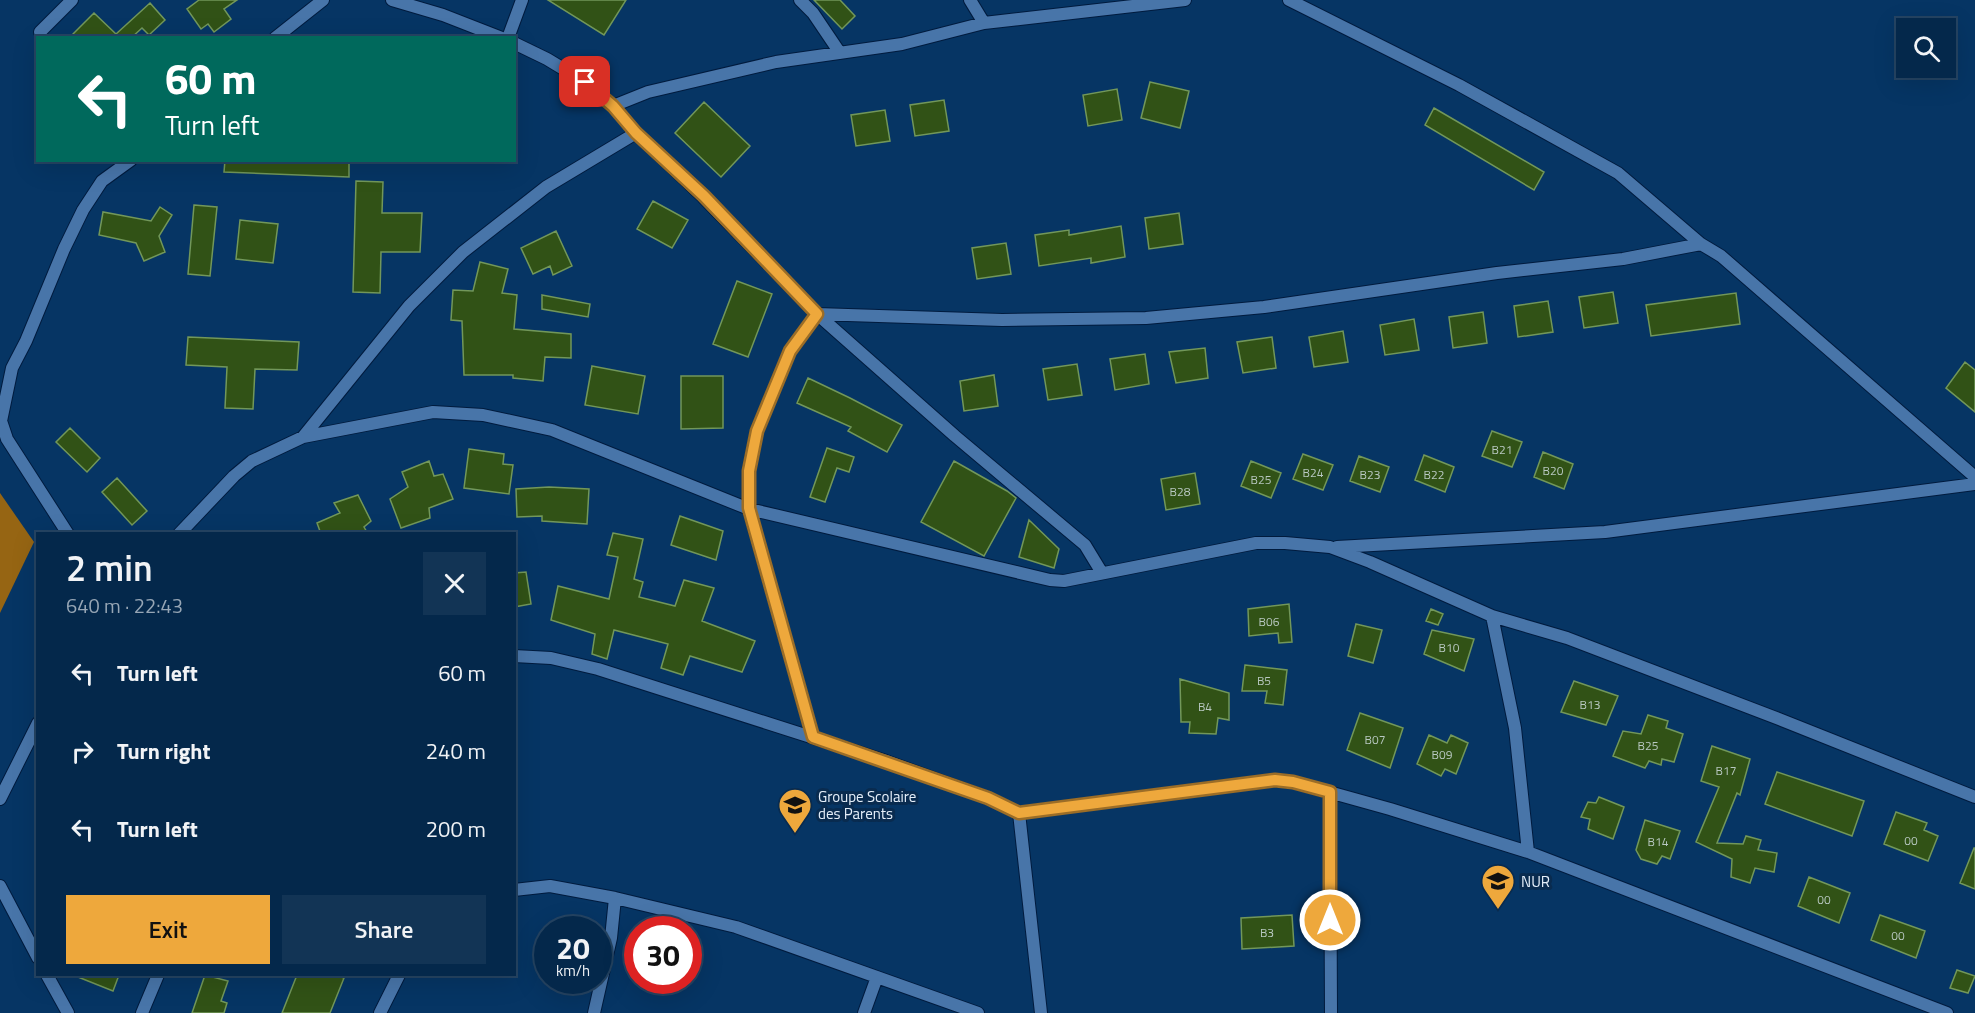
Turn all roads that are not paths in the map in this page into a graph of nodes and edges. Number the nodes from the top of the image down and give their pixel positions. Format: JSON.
{"nodes":[{"id":1,"x":72,"y":0,"type":"edge"},
{"id":2,"x":323,"y":0,"type":"edge"},
{"id":3,"x":392,"y":0,"type":"edge"},
{"id":4,"x":522,"y":0,"type":"edge"},
{"id":5,"x":800,"y":0,"type":"edge"},
{"id":6,"x":970,"y":0,"type":"edge"},
{"id":7,"x":1185,"y":0,"type":"edge"},
{"id":8,"x":1289,"y":0,"type":"edge"},
{"id":9,"x":984,"y":23,"type":"junction"},
{"id":10,"x":40,"y":32,"type":"dead end"},
{"id":11,"x":278,"y":36,"type":"edge"},
{"id":12,"x":497,"y":36,"type":"edge"},
{"id":13,"x":509,"y":36,"type":"edge"},
{"id":14,"x":516,"y":44,"type":"edge"},
{"id":15,"x":840,"y":53,"type":"junction"},
{"id":16,"x":613,"y":106,"type":"junction"},
{"id":17,"x":636,"y":133,"type":"junction"},
{"id":18,"x":127,"y":162,"type":"edge"},
{"id":19,"x":1701,"y":244,"type":"junction"},
{"id":20,"x":817,"y":314,"type":"junction"},
{"id":21,"x":303,"y":437,"type":"junction"},
{"id":22,"x":1975,"y":477,"type":"edge"},
{"id":23,"x":1975,"y":484,"type":"edge"},
{"id":24,"x":749,"y":508,"type":"junction"},
{"id":25,"x":67,"y":532,"type":"edge"},
{"id":26,"x":181,"y":532,"type":"edge"},
{"id":27,"x":1330,"y":547,"type":"junction"},
{"id":28,"x":1102,"y":573,"type":"junction"},
{"id":29,"x":1492,"y":616,"type":"junction"},
{"id":30,"x":516,"y":656,"type":"edge"},
{"id":31,"x":36,"y":727,"type":"edge"},
{"id":32,"x":813,"y":737,"type":"junction"},
{"id":33,"x":1330,"y":792,"type":"junction"},
{"id":34,"x":1975,"y":797,"type":"edge"},
{"id":35,"x":0,"y":799,"type":"edge"},
{"id":36,"x":1019,"y":813,"type":"junction"},
{"id":37,"x":1528,"y":852,"type":"junction"},
{"id":38,"x":0,"y":886,"type":"edge"},
{"id":39,"x":516,"y":890,"type":"edge"},
{"id":40,"x":615,"y":898,"type":"junction"},
{"id":41,"x":36,"y":954,"type":"edge"},
{"id":42,"x":48,"y":976,"type":"edge"},
{"id":43,"x":158,"y":976,"type":"edge"},
{"id":44,"x":398,"y":976,"type":"edge"},
{"id":45,"x":877,"y":977,"type":"junction"},
{"id":46,"x":68,"y":1013,"type":"edge"},
{"id":47,"x":142,"y":1013,"type":"edge"},
{"id":48,"x":380,"y":1013,"type":"edge"},
{"id":49,"x":594,"y":1013,"type":"edge"},
{"id":50,"x":864,"y":1013,"type":"edge"},
{"id":51,"x":978,"y":1013,"type":"edge"},
{"id":52,"x":1041,"y":1013,"type":"edge"},
{"id":53,"x":1331,"y":1013,"type":"edge"},
{"id":54,"x":1947,"y":1013,"type":"edge"}],
"edges":[{"from":1,"to":10,"type":"street"},
{"from":2,"to":11,"type":"street"},
{"from":3,"to":12,"type":"street"},
{"from":4,"to":13,"type":"street"},
{"from":5,"to":15,"type":"street"},
{"from":6,"to":9,"type":"street"},
{"from":7,"to":9,"type":"street"},
{"from":8,"to":19,"type":"street"},
{"from":9,"to":15,"type":"street"},
{"from":14,"to":16,"type":"street"},
{"from":15,"to":16,"type":"street"},
{"from":16,"to":17,"type":"street"},
{"from":17,"to":20,"type":"street"},
{"from":17,"to":21,"type":"street"},
{"from":18,"to":25,"type":"street"},
{"from":19,"to":20,"type":"street"},
{"from":19,"to":22,"type":"street"},
{"from":20,"to":24,"type":"street"},
{"from":20,"to":28,"type":"street"},
{"from":21,"to":24,"type":"street"},
{"from":21,"to":26,"type":"street"},
{"from":23,"to":27,"type":"street"},
{"from":24,"to":28,"type":"street"},
{"from":24,"to":32,"type":"street"},
{"from":27,"to":28,"type":"street"},
{"from":27,"to":29,"type":"street"},
{"from":29,"to":34,"type":"street"},
{"from":29,"to":37,"type":"street"},
{"from":30,"to":32,"type":"street"},
{"from":31,"to":35,"type":"street"},
{"from":32,"to":36,"type":"street"},
{"from":33,"to":36,"type":"street"},
{"from":33,"to":37,"type":"street"},
{"from":33,"to":53,"type":"street"},
{"from":36,"to":52,"type":"street"},
{"from":37,"to":54,"type":"street"},
{"from":38,"to":41,"type":"street"},
{"from":39,"to":40,"type":"street"},
{"from":40,"to":45,"type":"street"},
{"from":40,"to":49,"type":"street"},
{"from":42,"to":46,"type":"street"},
{"from":43,"to":47,"type":"street"},
{"from":44,"to":48,"type":"street"},
{"from":45,"to":50,"type":"street"},
{"from":45,"to":51,"type":"street"}]}
